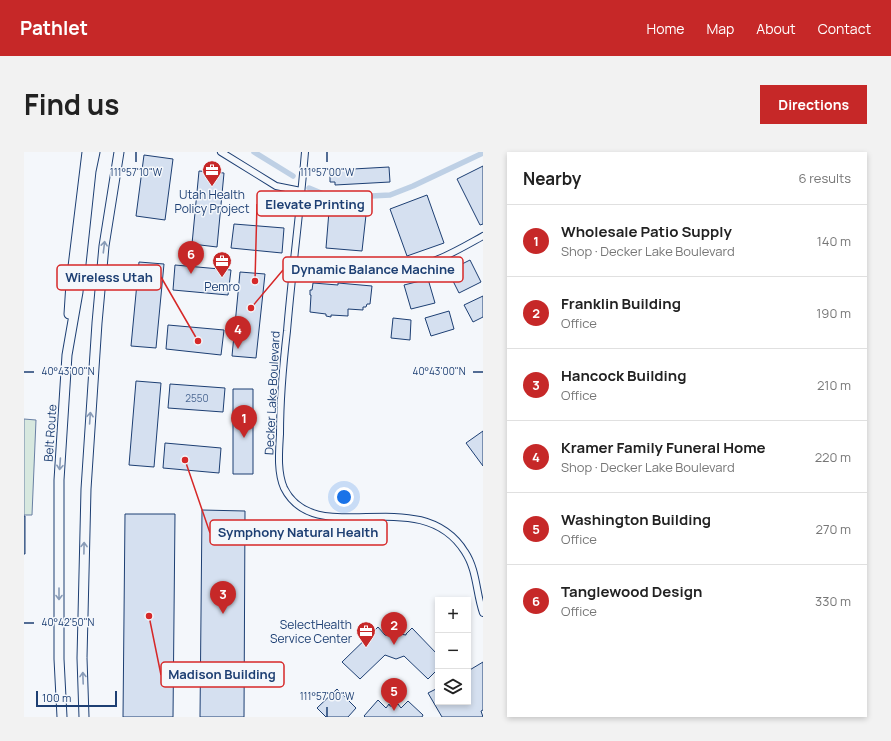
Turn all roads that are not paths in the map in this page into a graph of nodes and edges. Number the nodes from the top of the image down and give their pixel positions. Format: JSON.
{"nodes":[{"id":1,"x":87,"y":152,"type":"edge"},
{"id":2,"x":95,"y":152,"type":"edge"},
{"id":3,"x":120,"y":152,"type":"edge"},
{"id":4,"x":221,"y":152,"type":"edge"},
{"id":5,"x":305,"y":152,"type":"edge"},
{"id":6,"x":301,"y":191,"type":"junction"},
{"id":7,"x":483,"y":236,"type":"edge"},
{"id":8,"x":293,"y":264,"type":"junction"},
{"id":9,"x":67,"y":355,"type":"junction"},
{"id":10,"x":483,"y":613,"type":"edge"},
{"id":11,"x":62,"y":717,"type":"edge"},
{"id":12,"x":84,"y":717,"type":"edge"}],
"edges":[{"from":1,"to":9,"type":"highway"},
{"from":2,"to":9,"type":"highway","name":"Belt Route"},
{"from":12,"to":3,"type":"highway","one_way":true},
{"from":4,"to":6,"type":"street"},
{"from":5,"to":6,"type":"street","name":"Decker Lake Boulevard"},
{"from":6,"to":8,"type":"street","name":"Decker Lake Boulevard"},
{"from":7,"to":8,"type":"street"},
{"from":8,"to":10,"type":"street","name":"Decker Lake Boulevard"},
{"from":9,"to":11,"type":"highway","name":"Belt Route","one_way":true}]}
